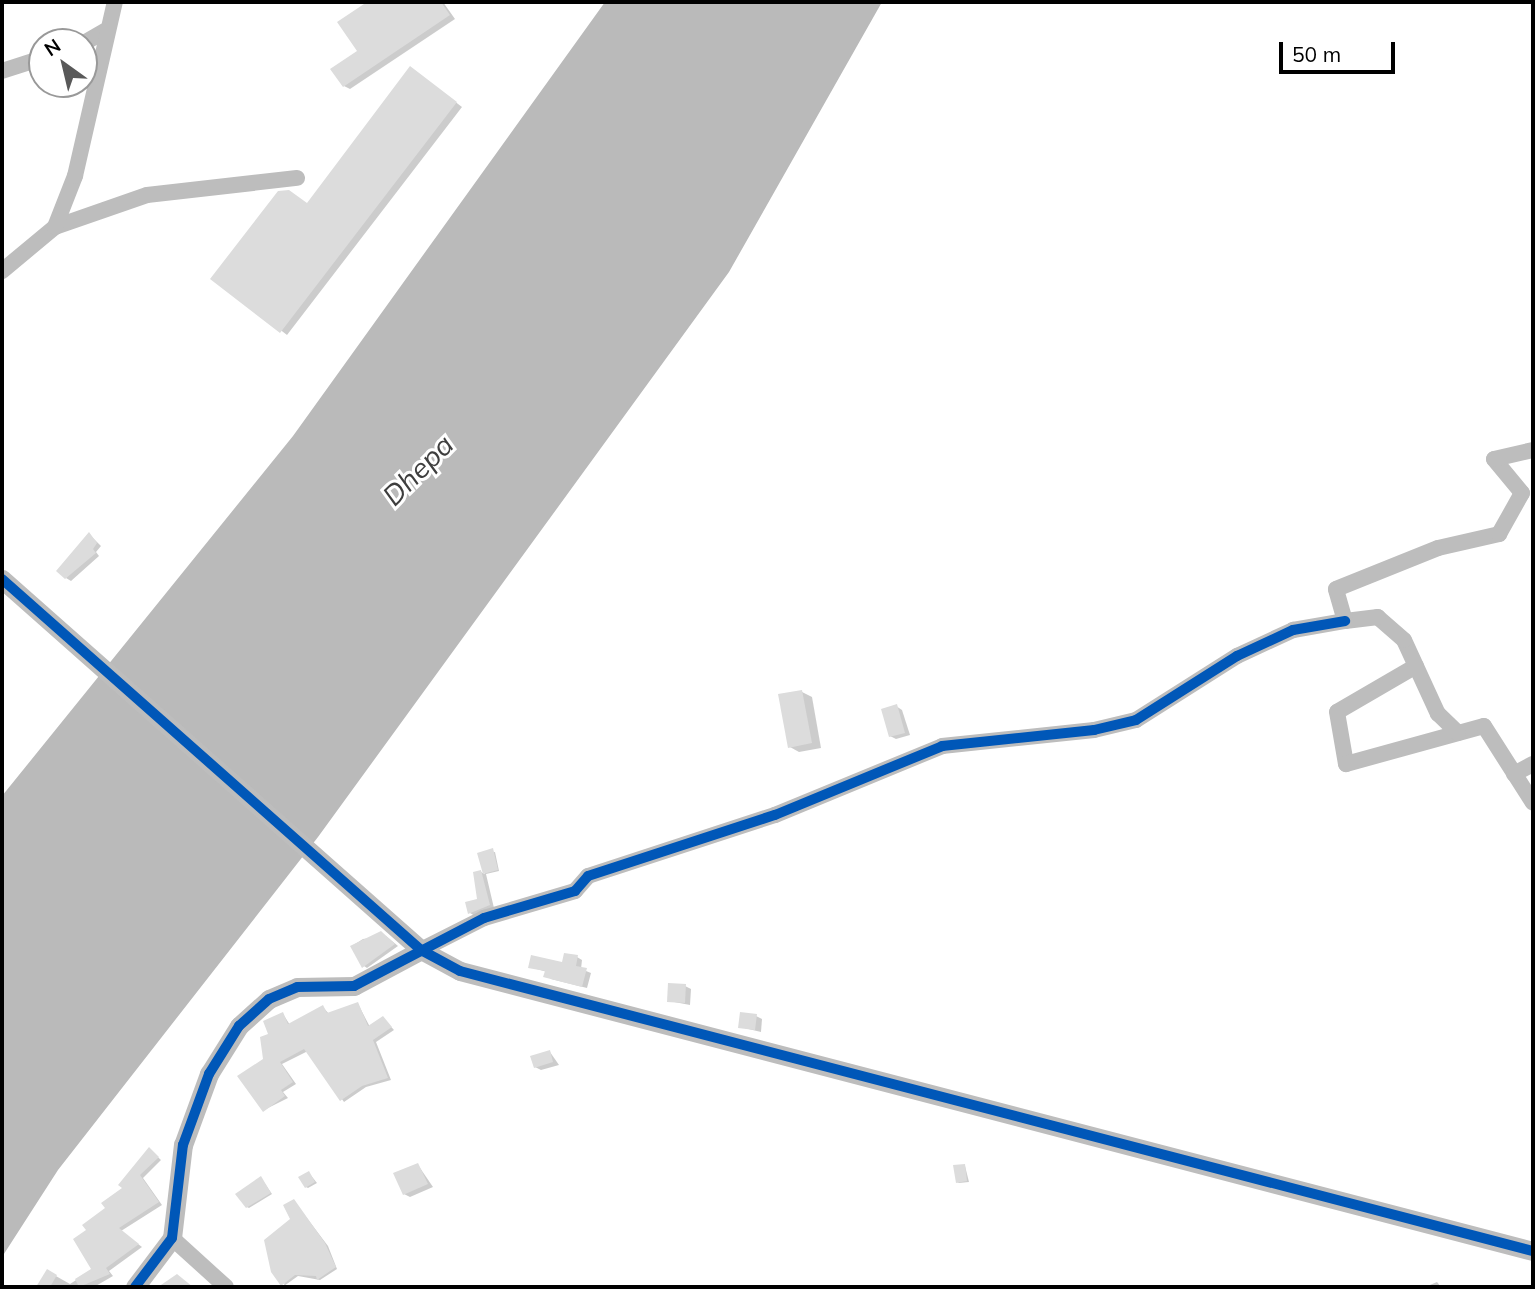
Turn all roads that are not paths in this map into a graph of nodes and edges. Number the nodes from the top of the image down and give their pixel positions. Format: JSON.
{"nodes":[{"id":1,"x":115,"y":2,"type":"edge"},
{"id":2,"x":105,"y":31,"type":"junction"},
{"id":3,"x":98,"y":35,"type":"edge"},
{"id":4,"x":28,"y":63,"type":"edge"},
{"id":5,"x":2,"y":71,"type":"edge"},
{"id":6,"x":297,"y":178,"type":"dead end"},
{"id":7,"x":55,"y":227,"type":"junction"},
{"id":8,"x":2,"y":271,"type":"edge"},
{"id":9,"x":1533,"y":450,"type":"edge"},
{"id":10,"x":2,"y":579,"type":"edge"},
{"id":11,"x":1345,"y":621,"type":"junction"},
{"id":12,"x":1416,"y":666,"type":"junction"},
{"id":13,"x":1458,"y":733,"type":"junction"},
{"id":14,"x":1533,"y":764,"type":"edge"},
{"id":15,"x":1514,"y":774,"type":"junction"},
{"id":16,"x":1533,"y":803,"type":"edge"},
{"id":17,"x":421,"y":950,"type":"junction"},
{"id":18,"x":172,"y":1238,"type":"junction"},
{"id":19,"x":1533,"y":1251,"type":"edge"},
{"id":20,"x":135,"y":1287,"type":"edge"},
{"id":21,"x":226,"y":1287,"type":"edge"}],
"edges":[{"from":1,"to":2,"type":"street"},
{"from":2,"to":3,"type":"street"},
{"from":2,"to":7,"type":"street"},
{"from":4,"to":5,"type":"street"},
{"from":6,"to":7,"type":"street"},
{"from":7,"to":8,"type":"street"},
{"from":9,"to":11,"type":"street"},
{"from":10,"to":17,"type":"street"},
{"from":11,"to":12,"type":"street"},
{"from":11,"to":17,"type":"street"},
{"from":12,"to":13,"type":"street"},
{"from":12,"to":13,"type":"street"},
{"from":13,"to":15,"type":"street"},
{"from":14,"to":15,"type":"street"},
{"from":15,"to":16,"type":"street"},
{"from":17,"to":18,"type":"street"},
{"from":17,"to":19,"type":"street"},
{"from":18,"to":20,"type":"street"},
{"from":18,"to":21,"type":"street"}]}
